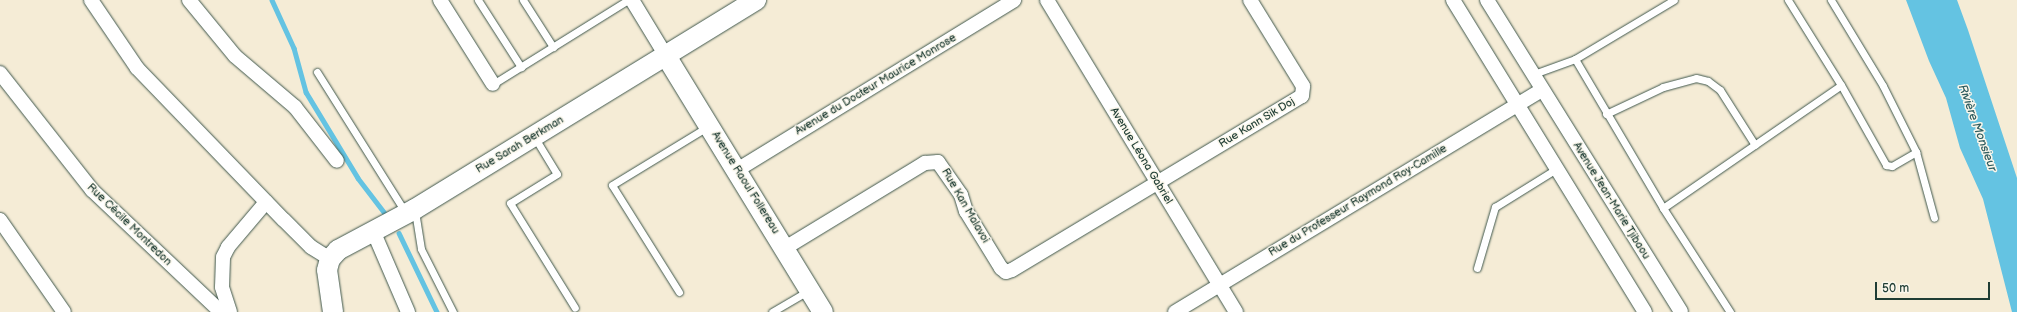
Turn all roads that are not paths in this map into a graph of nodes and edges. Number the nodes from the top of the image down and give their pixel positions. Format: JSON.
{"nodes":[{"id":1,"x":91,"y":0,"type":"edge"},
{"id":2,"x":189,"y":0,"type":"edge"},
{"id":3,"x":440,"y":0,"type":"edge"},
{"id":4,"x":478,"y":0,"type":"edge"},
{"id":5,"x":523,"y":0,"type":"edge"},
{"id":6,"x":628,"y":0,"type":"edge"},
{"id":7,"x":632,"y":0,"type":"edge"},
{"id":8,"x":756,"y":0,"type":"edge"},
{"id":9,"x":1014,"y":0,"type":"edge"},
{"id":10,"x":1047,"y":0,"type":"edge"},
{"id":11,"x":1250,"y":0,"type":"edge"},
{"id":12,"x":1453,"y":0,"type":"edge"},
{"id":13,"x":1487,"y":0,"type":"edge"},
{"id":14,"x":1674,"y":0,"type":"edge"},
{"id":15,"x":1788,"y":0,"type":"edge"},
{"id":16,"x":1831,"y":0,"type":"edge"},
{"id":17,"x":553,"y":47,"type":"junction"},
{"id":18,"x":666,"y":56,"type":"junction"},
{"id":19,"x":1575,"y":60,"type":"junction"},
{"id":20,"x":521,"y":67,"type":"junction"},
{"id":21,"x":317,"y":72,"type":"dead end"},
{"id":22,"x":0,"y":74,"type":"edge"},
{"id":23,"x":1531,"y":76,"type":"junction"},
{"id":24,"x":492,"y":84,"type":"joint"},
{"id":25,"x":1841,"y":85,"type":"junction"},
{"id":26,"x":1541,"y":90,"type":"junction"},
{"id":27,"x":1517,"y":105,"type":"junction"},
{"id":28,"x":1606,"y":114,"type":"junction"},
{"id":29,"x":709,"y":126,"type":"junction"},
{"id":30,"x":533,"y":136,"type":"junction"},
{"id":31,"x":1755,"y":145,"type":"junction"},
{"id":32,"x":1916,"y":152,"type":"junction"},
{"id":33,"x":337,"y":161,"type":"dead end"},
{"id":34,"x":1556,"y":169,"type":"junction"},
{"id":35,"x":737,"y":170,"type":"junction"},
{"id":36,"x":1157,"y":183,"type":"junction"},
{"id":37,"x":266,"y":202,"type":"junction"},
{"id":38,"x":1663,"y":208,"type":"junction"},
{"id":39,"x":410,"y":211,"type":"junction"},
{"id":40,"x":1934,"y":218,"type":"dead end"},
{"id":41,"x":0,"y":220,"type":"edge"},
{"id":42,"x":374,"y":233,"type":"junction"},
{"id":43,"x":785,"y":248,"type":"junction"},
{"id":44,"x":330,"y":258,"type":"junction"},
{"id":45,"x":1477,"y":268,"type":"dead end"},
{"id":46,"x":1219,"y":285,"type":"junction"},
{"id":47,"x":810,"y":290,"type":"junction"},
{"id":48,"x":679,"y":292,"type":"dead end"},
{"id":49,"x":575,"y":308,"type":"dead end"},
{"id":50,"x":64,"y":312,"type":"edge"},
{"id":51,"x":221,"y":312,"type":"edge"},
{"id":52,"x":230,"y":312,"type":"edge"},
{"id":53,"x":333,"y":312,"type":"edge"},
{"id":54,"x":408,"y":312,"type":"edge"},
{"id":55,"x":452,"y":312,"type":"edge"},
{"id":56,"x":772,"y":312,"type":"edge"},
{"id":57,"x":823,"y":312,"type":"edge"},
{"id":58,"x":1175,"y":312,"type":"edge"},
{"id":59,"x":1236,"y":312,"type":"edge"},
{"id":60,"x":1645,"y":312,"type":"edge"},
{"id":61,"x":1681,"y":312,"type":"edge"},
{"id":62,"x":1730,"y":312,"type":"edge"}],
"edges":[{"from":1,"to":37,"type":"street"},
{"from":2,"to":33,"type":"street"},
{"from":3,"to":24,"type":"street"},
{"from":4,"to":20,"type":"lane"},
{"from":5,"to":17,"type":"lane"},
{"from":6,"to":17,"type":"lane"},
{"from":7,"to":18,"type":"street"},
{"from":8,"to":18,"type":"main road","name":"Rue Sarah Berkman"},
{"from":9,"to":35,"type":"street","name":"Avenue du Docteur Maurice Monrose"},
{"from":10,"to":36,"type":"street","name":"Avenue Léona Gabriel"},
{"from":11,"to":36,"type":"street","name":"Rue Kann Sik Doj"},
{"from":12,"to":27,"type":"street"},
{"from":13,"to":23,"type":"street","name":"Avenue Jean-Marie Tjibaou"},
{"from":14,"to":19,"type":"lane"},
{"from":15,"to":25,"type":"lane"},
{"from":16,"to":32,"type":"lane"},
{"from":17,"to":20,"type":"lane"},
{"from":18,"to":29,"type":"main road","name":"Avenue Raoul Follereau"},
{"from":18,"to":30,"type":"main road","name":"Rue Sarah Berkman"},
{"from":19,"to":23,"type":"lane"},
{"from":19,"to":28,"type":"lane"},
{"from":20,"to":24,"type":"lane"},
{"from":21,"to":39,"type":"lane"},
{"from":22,"to":51,"type":"street","name":"Rue Cécile Montredon"},
{"from":23,"to":26,"type":"street","name":"Avenue Jean-Marie Tjibaou"},
{"from":25,"to":31,"type":"lane"},
{"from":25,"to":32,"type":"lane"},
{"from":26,"to":27,"type":"street","name":"Rue du Professeur Raymond Roy-Camille"},
{"from":26,"to":61,"type":"street","name":"Avenue Jean-Marie Tjibaou"},
{"from":27,"to":34,"type":"street"},
{"from":27,"to":46,"type":"street","name":"Rue du Professeur Raymond Roy-Camille"},
{"from":28,"to":31,"type":"lane"},
{"from":28,"to":38,"type":"lane"},
{"from":29,"to":35,"type":"main road","name":"Avenue Raoul Follereau"},
{"from":29,"to":48,"type":"lane"},
{"from":30,"to":39,"type":"main road","name":"Rue Sarah Berkman"},
{"from":30,"to":49,"type":"lane"},
{"from":31,"to":38,"type":"lane"},
{"from":32,"to":40,"type":"lane"},
{"from":34,"to":45,"type":"lane"},
{"from":34,"to":60,"type":"street"},
{"from":35,"to":43,"type":"main road","name":"Avenue Raoul Follereau"},
{"from":36,"to":43,"type":"street","name":"Rue Kan Malavoi"},
{"from":36,"to":46,"type":"street","name":"Avenue Léona Gabriel"},
{"from":37,"to":44,"type":"street"},
{"from":37,"to":52,"type":"street"},
{"from":38,"to":62,"type":"lane"},
{"from":39,"to":42,"type":"main road","name":"Rue Sarah Berkman"},
{"from":39,"to":55,"type":"lane"},
{"from":41,"to":50,"type":"street"},
{"from":42,"to":44,"type":"main road","name":"Rue Sarah Berkman"},
{"from":42,"to":54,"type":"street"},
{"from":43,"to":47,"type":"main road","name":"Avenue Raoul Follereau"},
{"from":44,"to":53,"type":"main road"},
{"from":46,"to":58,"type":"street","name":"Rue du Professeur Raymond Roy-Camille"},
{"from":46,"to":59,"type":"street","name":"Avenue Léona Gabriel"},
{"from":47,"to":56,"type":"lane"},
{"from":47,"to":57,"type":"main road","name":"Avenue Raoul Follereau"}]}
